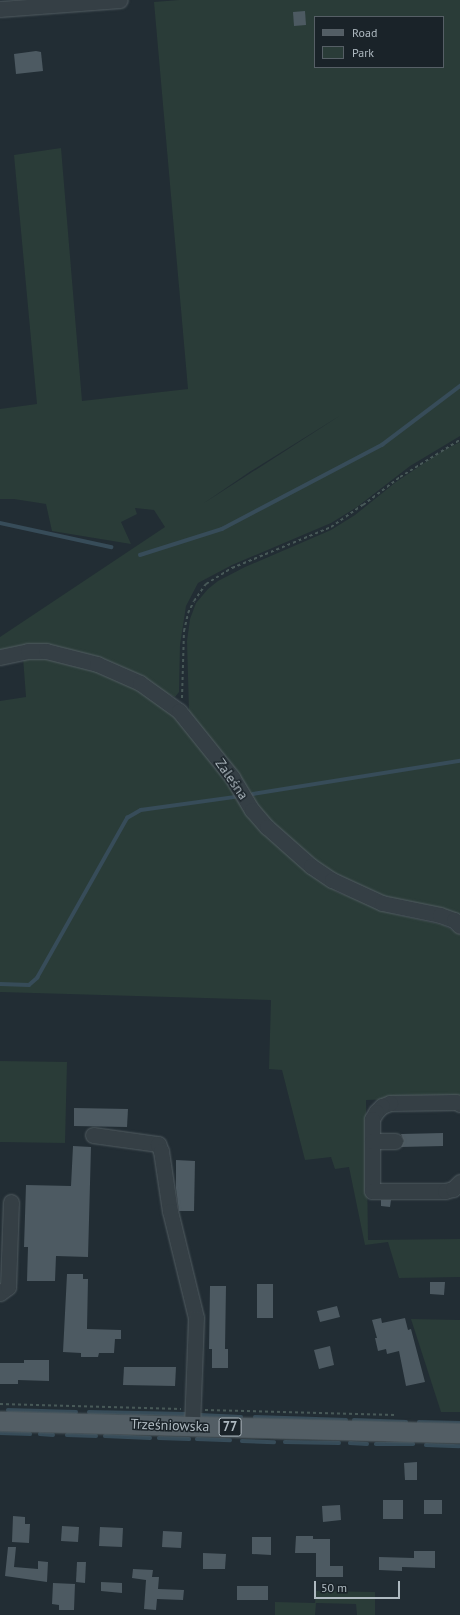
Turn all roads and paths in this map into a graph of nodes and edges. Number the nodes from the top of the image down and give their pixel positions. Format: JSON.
{"nodes":[{"id":1,"x":120,"y":0,"type":"edge"},
{"id":2,"x":0,"y":9,"type":"edge"},
{"id":3,"x":460,"y":440,"type":"edge"},
{"id":4,"x":0,"y":658,"type":"edge"},
{"id":5,"x":178,"y":711,"type":"junction"},
{"id":6,"x":460,"y":926,"type":"edge"},
{"id":7,"x":460,"y":1104,"type":"edge"},
{"id":8,"x":93,"y":1135,"type":"dead end"},
{"id":9,"x":372,"y":1141,"type":"junction"},
{"id":10,"x":396,"y":1141,"type":"dead end"},
{"id":11,"x":460,"y":1182,"type":"edge"},
{"id":12,"x":11,"y":1202,"type":"dead end"},
{"id":13,"x":0,"y":1293,"type":"edge"},
{"id":14,"x":0,"y":1404,"type":"edge"},
{"id":15,"x":397,"y":1415,"type":"dead end"},
{"id":16,"x":193,"y":1418,"type":"junction"},
{"id":17,"x":0,"y":1421,"type":"edge"},
{"id":18,"x":460,"y":1434,"type":"edge"}],
"edges":[{"from":1,"to":2,"type":"street"},
{"from":3,"to":5,"type":"path"},
{"from":4,"to":5,"type":"street","name":"Zaleśna"},
{"from":5,"to":6,"type":"street","name":"Zaleśna"},
{"from":7,"to":9,"type":"street"},
{"from":8,"to":16,"type":"street"},
{"from":9,"to":10,"type":"street"},
{"from":9,"to":11,"type":"street"},
{"from":12,"to":13,"type":"street"},
{"from":14,"to":16,"type":"path"},
{"from":15,"to":16,"type":"path"},
{"from":16,"to":17,"type":"main road","name":"Trześniowska","number":"77"},
{"from":16,"to":18,"type":"main road","name":"Trześniowska","number":"77"}]}
